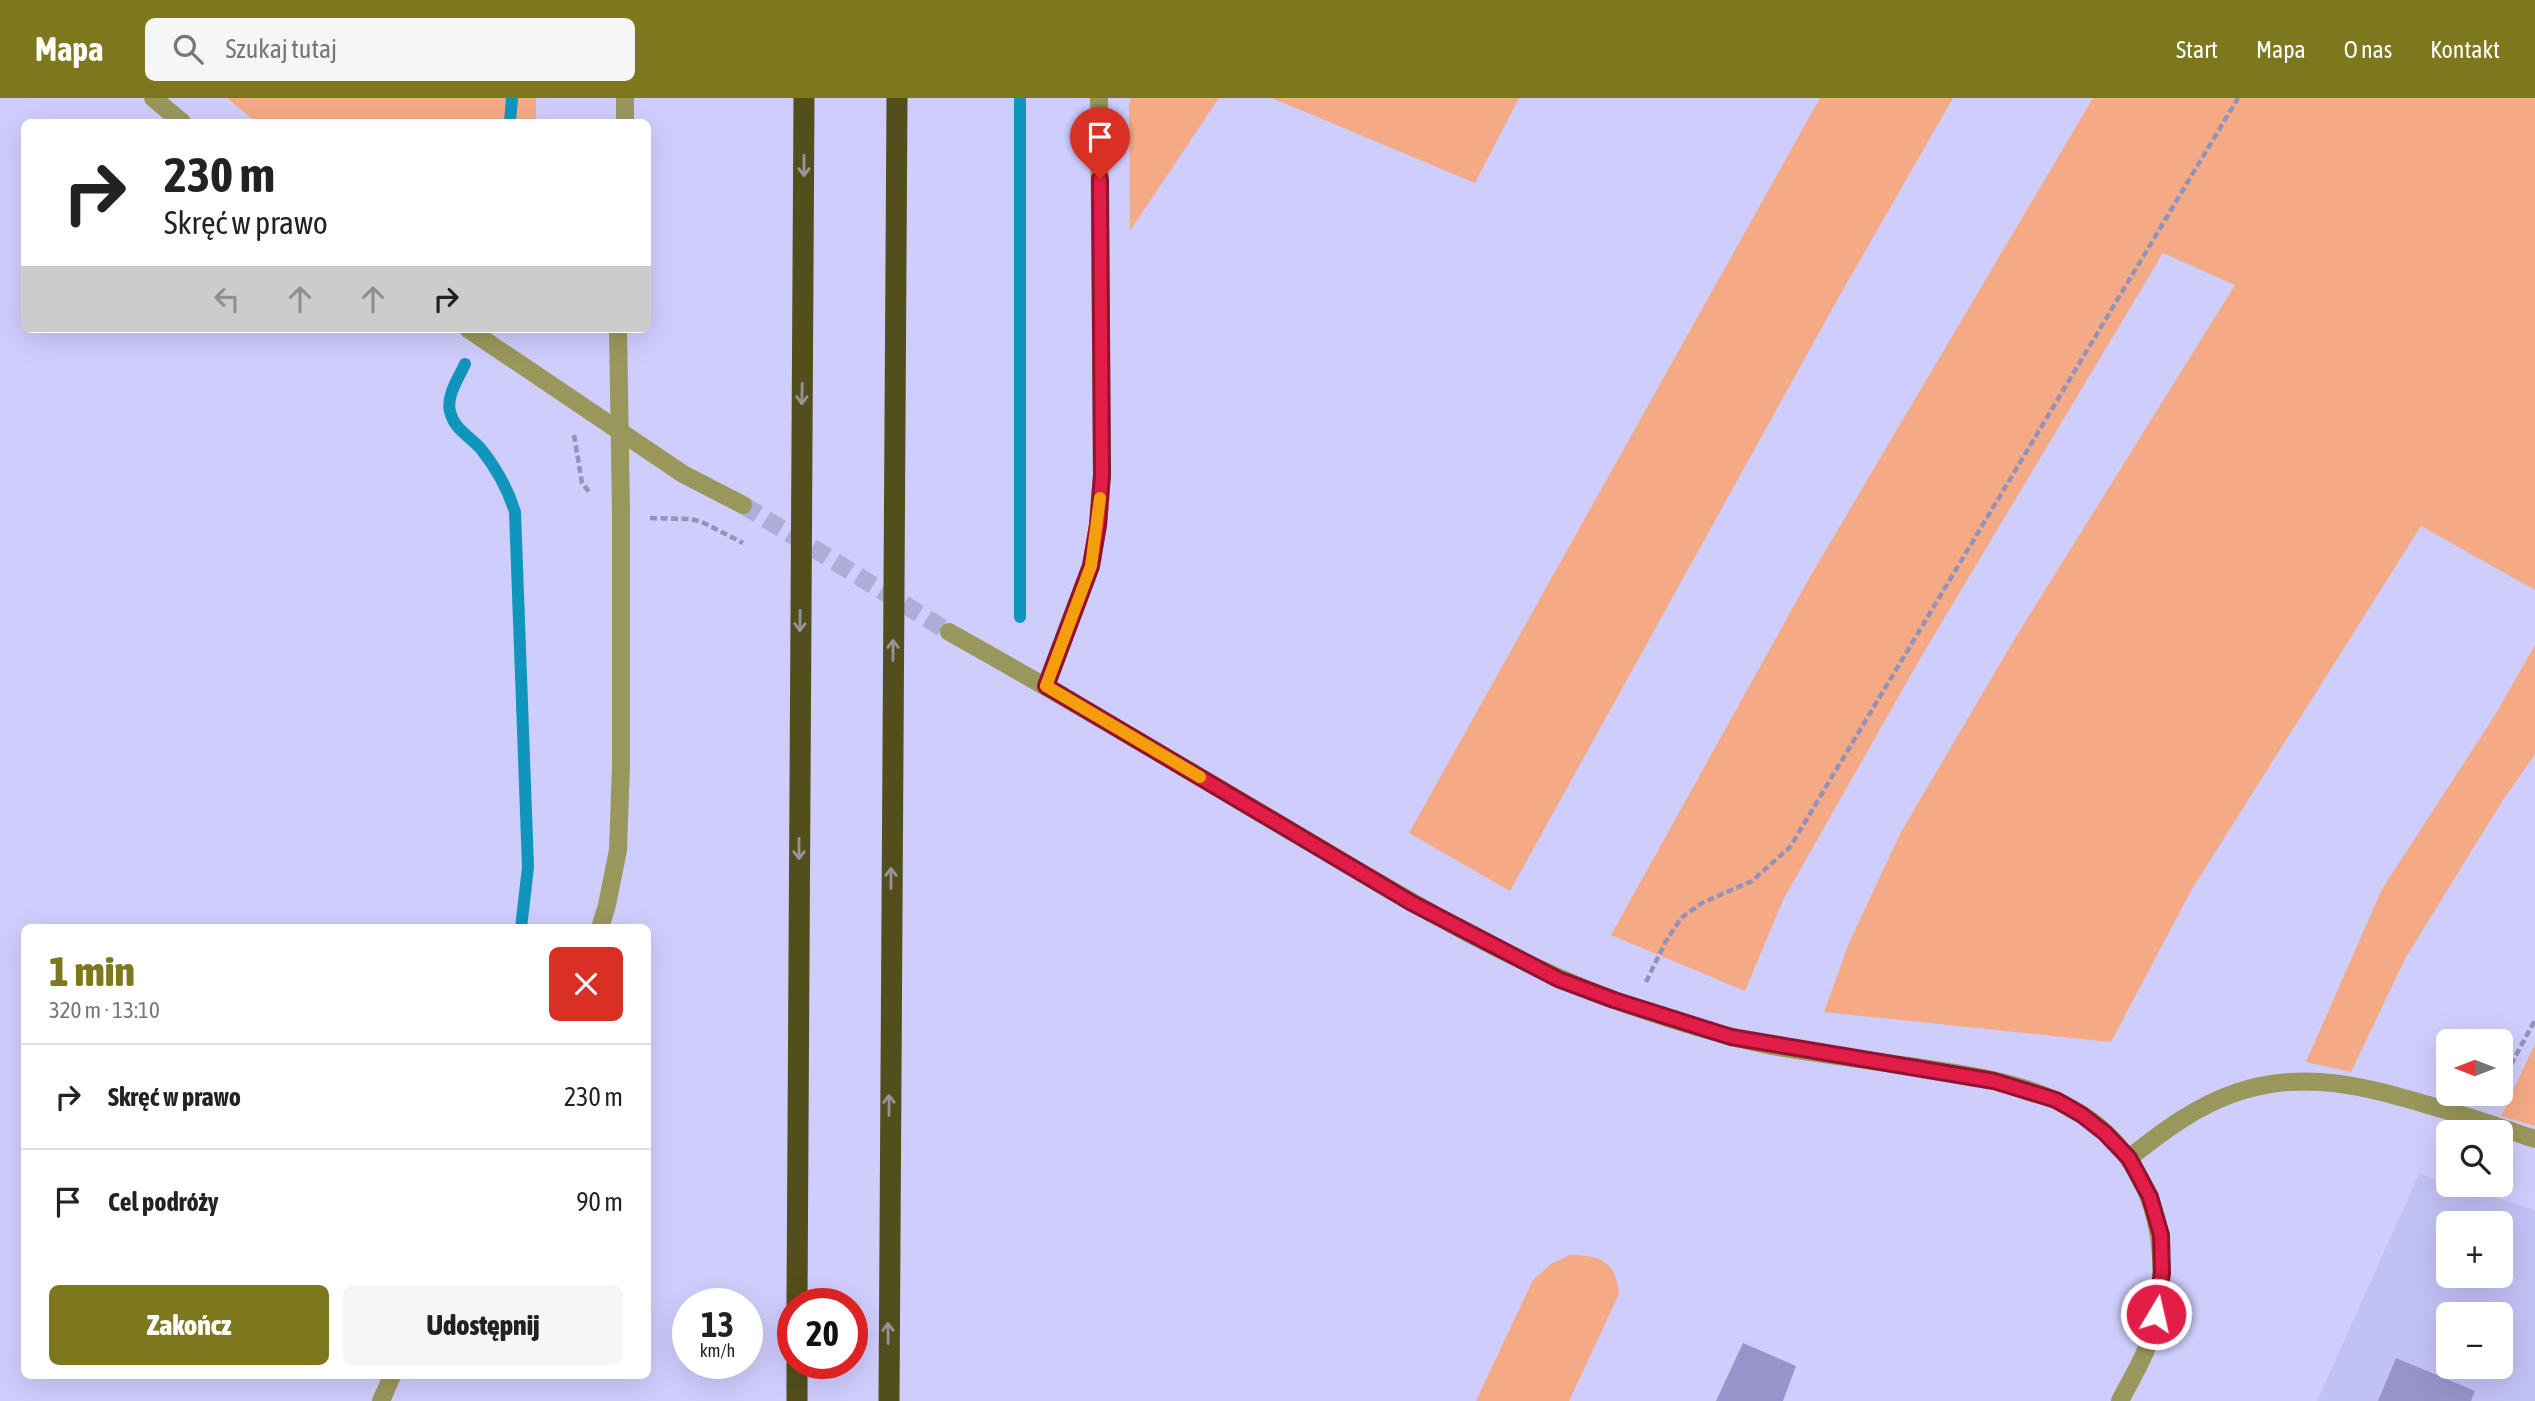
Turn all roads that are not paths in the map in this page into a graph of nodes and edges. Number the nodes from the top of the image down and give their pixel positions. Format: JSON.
{"nodes":[{"id":1,"x":153,"y":98,"type":"edge"},
{"id":2,"x":625,"y":98,"type":"edge"},
{"id":3,"x":804,"y":98,"type":"edge"},
{"id":4,"x":897,"y":98,"type":"edge"},
{"id":5,"x":1099,"y":98,"type":"edge"},
{"id":6,"x":178,"y":119,"type":"edge"},
{"id":7,"x":625,"y":119,"type":"edge"},
{"id":8,"x":474,"y":333,"type":"edge"},
{"id":9,"x":618,"y":333,"type":"edge"},
{"id":10,"x":619,"y":432,"type":"junction"},
{"id":11,"x":743,"y":505,"type":"tunnel mouth"},
{"id":12,"x":949,"y":632,"type":"tunnel mouth"},
{"id":13,"x":1046,"y":686,"type":"junction"},
{"id":14,"x":601,"y":924,"type":"edge"},
{"id":15,"x":2535,"y":1139,"type":"edge"},
{"id":16,"x":2129,"y":1158,"type":"junction"},
{"id":17,"x":797,"y":1288,"type":"edge"},
{"id":18,"x":391,"y":1379,"type":"edge"},
{"id":19,"x":797,"y":1379,"type":"edge"},
{"id":20,"x":381,"y":1401,"type":"edge"},
{"id":21,"x":797,"y":1401,"type":"edge"},
{"id":22,"x":889,"y":1401,"type":"edge"},
{"id":23,"x":2120,"y":1401,"type":"edge"}],
"edges":[{"from":1,"to":6,"type":"street"},
{"from":2,"to":7,"type":"street"},
{"from":3,"to":17,"type":"highway","one_way":true},
{"from":22,"to":4,"type":"highway","one_way":true},
{"from":5,"to":13,"type":"street"},
{"from":8,"to":10,"type":"street"},
{"from":9,"to":10,"type":"street"},
{"from":10,"to":11,"type":"street"},
{"from":10,"to":14,"type":"street"},
{"from":12,"to":13,"type":"street"},
{"from":13,"to":16,"type":"street"},
{"from":15,"to":16,"type":"street"},
{"from":16,"to":23,"type":"street"},
{"from":18,"to":20,"type":"street"},
{"from":19,"to":21,"type":"highway"}]}
